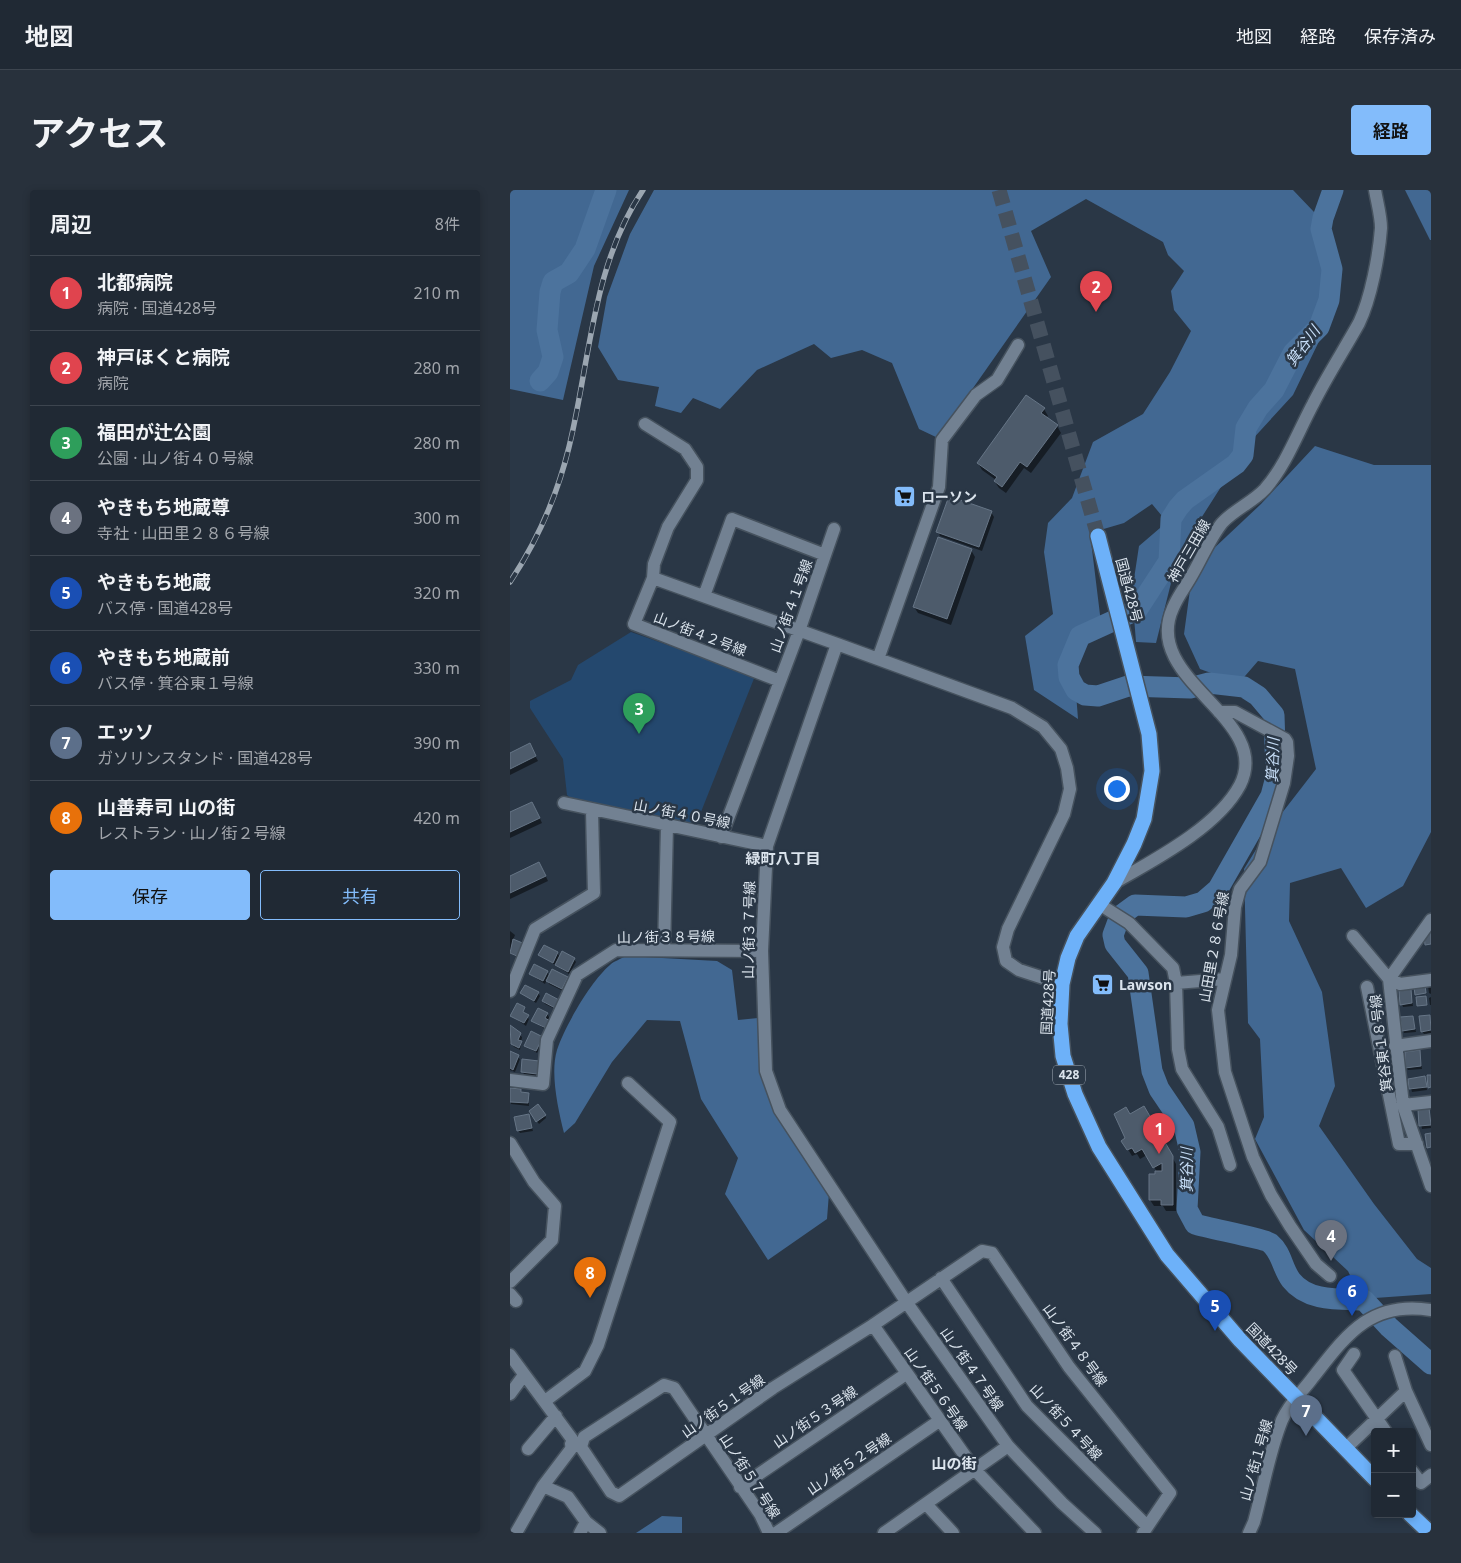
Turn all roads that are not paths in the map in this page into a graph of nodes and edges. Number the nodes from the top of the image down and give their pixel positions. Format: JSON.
{"nodes":[{"id":1,"x":1375,"y":190,"type":"edge"},
{"id":2,"x":1018,"y":345,"type":"dead end"},
{"id":3,"x":645,"y":424,"type":"dead end"},
{"id":4,"x":834,"y":529,"type":"dead end"},
{"id":5,"x":1098,"y":536,"type":"tunnel mouth"},
{"id":6,"x":825,"y":555,"type":"junction"},
{"id":7,"x":653,"y":578,"type":"junction"},
{"id":8,"x":704,"y":596,"type":"junction"},
{"id":9,"x":800,"y":631,"type":"junction"},
{"id":10,"x":837,"y":644,"type":"junction"},
{"id":11,"x":878,"y":660,"type":"junction"},
{"id":12,"x":780,"y":680,"type":"junction"},
{"id":13,"x":1219,"y":712,"type":"junction"},
{"id":14,"x":564,"y":803,"type":"dead end"},
{"id":15,"x":592,"y":811,"type":"junction"},
{"id":16,"x":667,"y":826,"type":"junction"},
{"id":17,"x":721,"y":837,"type":"junction"},
{"id":18,"x":767,"y":846,"type":"junction"},
{"id":19,"x":1114,"y":883,"type":"junction"},
{"id":20,"x":1105,"y":908,"type":"junction"},
{"id":21,"x":1431,"y":920,"type":"edge"},
{"id":22,"x":1353,"y":936,"type":"dead end"},
{"id":23,"x":664,"y":950,"type":"junction"},
{"id":24,"x":762,"y":951,"type":"junction"},
{"id":25,"x":1225,"y":979,"type":"junction"},
{"id":26,"x":1389,"y":979,"type":"junction"},
{"id":27,"x":1431,"y":980,"type":"edge"},
{"id":28,"x":1176,"y":983,"type":"junction"},
{"id":29,"x":1062,"y":984,"type":"junction"},
{"id":30,"x":1367,"y":987,"type":"dead end"},
{"id":31,"x":510,"y":990,"type":"edge"},
{"id":32,"x":1431,"y":1041,"type":"edge"},
{"id":33,"x":1395,"y":1046,"type":"junction"},
{"id":34,"x":510,"y":1080,"type":"edge"},
{"id":35,"x":628,"y":1083,"type":"dead end"},
{"id":36,"x":1431,"y":1102,"type":"edge"},
{"id":37,"x":1403,"y":1105,"type":"junction"},
{"id":38,"x":510,"y":1143,"type":"edge"},
{"id":39,"x":1416,"y":1144,"type":"junction"},
{"id":40,"x":1427,"y":1162,"type":"edge"},
{"id":41,"x":1230,"y":1165,"type":"dead end"},
{"id":42,"x":1431,"y":1186,"type":"edge"},
{"id":43,"x":844,"y":1206,"type":"joint"},
{"id":44,"x":1330,"y":1276,"type":"dead end"},
{"id":45,"x":941,"y":1278,"type":"junction"},
{"id":46,"x":510,"y":1282,"type":"edge"},
{"id":47,"x":907,"y":1303,"type":"junction"},
{"id":48,"x":1431,"y":1310,"type":"edge"},
{"id":49,"x":873,"y":1325,"type":"junction"},
{"id":50,"x":1354,"y":1354,"type":"dead end"},
{"id":51,"x":510,"y":1355,"type":"edge"},
{"id":52,"x":1395,"y":1356,"type":"dead end"},
{"id":53,"x":906,"y":1374,"type":"junction"},
{"id":54,"x":524,"y":1375,"type":"junction"},
{"id":55,"x":1406,"y":1391,"type":"junction"},
{"id":56,"x":510,"y":1394,"type":"edge"},
{"id":57,"x":1296,"y":1398,"type":"junction"},
{"id":58,"x":545,"y":1401,"type":"junction"},
{"id":59,"x":556,"y":1416,"type":"junction"},
{"id":60,"x":1377,"y":1419,"type":"junction"},
{"id":61,"x":939,"y":1421,"type":"junction"},
{"id":62,"x":1383,"y":1428,"type":"edge"},
{"id":63,"x":706,"y":1436,"type":"junction"},
{"id":64,"x":1431,"y":1445,"type":"edge"},
{"id":65,"x":576,"y":1446,"type":"junction"},
{"id":66,"x":1008,"y":1446,"type":"junction"},
{"id":67,"x":528,"y":1449,"type":"dead end"},
{"id":68,"x":1346,"y":1449,"type":"junction"},
{"id":69,"x":975,"y":1470,"type":"junction"},
{"id":70,"x":1413,"y":1473,"type":"edge"},
{"id":71,"x":1371,"y":1475,"type":"edge"},
{"id":72,"x":1431,"y":1475,"type":"edge"},
{"id":73,"x":542,"y":1486,"type":"junction"},
{"id":74,"x":740,"y":1487,"type":"junction"},
{"id":75,"x":926,"y":1504,"type":"junction"},
{"id":76,"x":1414,"y":1518,"type":"edge"},
{"id":77,"x":583,"y":1527,"type":"edge"},
{"id":78,"x":1145,"y":1530,"type":"edge"},
{"id":79,"x":516,"y":1533,"type":"edge"},
{"id":80,"x":600,"y":1533,"type":"edge"},
{"id":81,"x":769,"y":1533,"type":"edge"},
{"id":82,"x":776,"y":1533,"type":"edge"},
{"id":83,"x":884,"y":1533,"type":"edge"},
{"id":84,"x":953,"y":1533,"type":"edge"},
{"id":85,"x":1035,"y":1533,"type":"edge"},
{"id":86,"x":1095,"y":1533,"type":"edge"},
{"id":87,"x":1249,"y":1533,"type":"edge"},
{"id":88,"x":1430,"y":1533,"type":"edge"}],
"edges":[{"from":1,"to":13,"type":"street","name":"神戸三田線"},
{"from":2,"to":11,"type":"street"},
{"from":3,"to":7,"type":"street"},
{"from":4,"to":6,"type":"street"},
{"from":5,"to":19,"type":"highway","name":"国道428号","number":"428"},
{"from":6,"to":8,"type":"street","name":"山ノ街４１号線"},
{"from":6,"to":9,"type":"street","name":"山ノ街４１号線"},
{"from":7,"to":8,"type":"street"},
{"from":7,"to":12,"type":"street","name":"山ノ街４２号線"},
{"from":8,"to":9,"type":"street"},
{"from":9,"to":10,"type":"street"},
{"from":9,"to":12,"type":"street","name":"山ノ街４１号線"},
{"from":10,"to":11,"type":"street"},
{"from":10,"to":18,"type":"street","name":"山ノ街３７号線"},
{"from":11,"to":29,"type":"street"},
{"from":12,"to":17,"type":"street","name":"山ノ街４１号線"},
{"from":13,"to":19,"type":"street","name":"神戸三田線"},
{"from":13,"to":25,"type":"street","name":"山田里２８６号線"},
{"from":14,"to":15,"type":"street","name":"山ノ街４０号線"},
{"from":15,"to":16,"type":"street","name":"山ノ街４０号線"},
{"from":15,"to":31,"type":"street"},
{"from":16,"to":17,"type":"street","name":"山ノ街４０号線"},
{"from":16,"to":23,"type":"street"},
{"from":17,"to":18,"type":"street","name":"山ノ街４０号線"},
{"from":18,"to":24,"type":"street","name":"山ノ街３７号線"},
{"from":19,"to":20,"type":"highway","name":"国道428号","number":"428"},
{"from":20,"to":28,"type":"street"},
{"from":20,"to":29,"type":"highway","name":"国道428号","number":"428"},
{"from":21,"to":26,"type":"street","name":"箕谷東１８号線"},
{"from":22,"to":26,"type":"street"},
{"from":23,"to":24,"type":"street","name":"山ノ街３８号線"},
{"from":23,"to":34,"type":"street","name":"山ノ街３８号線"},
{"from":24,"to":43,"type":"street","name":"山ノ街３７号線"},
{"from":25,"to":28,"type":"street"},
{"from":25,"to":44,"type":"street","name":"山田里２８６号線"},
{"from":26,"to":27,"type":"street"},
{"from":26,"to":33,"type":"street","name":"箕谷東１８号線"},
{"from":28,"to":41,"type":"street"},
{"from":29,"to":57,"type":"highway","name":"国道428号","number":"428"},
{"from":30,"to":39,"type":"street","name":"箕谷東１８号線"},
{"from":32,"to":33,"type":"street"},
{"from":33,"to":37,"type":"street","name":"箕谷東１８号線"},
{"from":35,"to":58,"type":"street"},
{"from":36,"to":37,"type":"street"},
{"from":37,"to":39,"type":"street","name":"箕谷東１８号線"},
{"from":38,"to":46,"type":"street"},
{"from":39,"to":40,"type":"street","name":"箕谷東１８号線"},
{"from":40,"to":42,"type":"street","name":"箕谷東１８号線"},
{"from":43,"to":47,"type":"street","name":"山ノ街４７号線"},
{"from":45,"to":47,"type":"street","name":"山ノ街４８号線"},
{"from":45,"to":78,"type":"street","name":"山ノ街５４号線"},
{"from":45,"to":78,"type":"street","name":"山ノ街４８号線"},
{"from":47,"to":49,"type":"street","name":"山ノ街５１号線"},
{"from":47,"to":66,"type":"street","name":"山ノ街４７号線"},
{"from":48,"to":57,"type":"street","name":"山ノ街１号線"},
{"from":49,"to":53,"type":"street","name":"山ノ街５６号線"},
{"from":49,"to":63,"type":"street","name":"山ノ街５１号線"},
{"from":50,"to":60,"type":"street"},
{"from":51,"to":54,"type":"street"},
{"from":52,"to":55,"type":"street"},
{"from":53,"to":61,"type":"street","name":"山ノ街５６号線"},
{"from":53,"to":74,"type":"street","name":"山ノ街５３号線"},
{"from":54,"to":56,"type":"street"},
{"from":54,"to":58,"type":"street"},
{"from":55,"to":60,"type":"street"},
{"from":55,"to":64,"type":"street"},
{"from":57,"to":68,"type":"highway","name":"国道428号","number":"428"},
{"from":57,"to":87,"type":"street","name":"山ノ街１号線"},
{"from":58,"to":59,"type":"street"},
{"from":59,"to":65,"type":"street"},
{"from":59,"to":67,"type":"street"},
{"from":60,"to":62,"type":"street"},
{"from":60,"to":68,"type":"street"},
{"from":61,"to":69,"type":"street","name":"山ノ街５６号線"},
{"from":61,"to":82,"type":"street","name":"山ノ街５２号線"},
{"from":63,"to":65,"type":"street","name":"山ノ街５１号線"},
{"from":63,"to":65,"type":"street","name":"山ノ街５７号線"},
{"from":63,"to":74,"type":"street","name":"山ノ街５７号線"},
{"from":65,"to":73,"type":"street","name":"山ノ街５７号線"},
{"from":66,"to":69,"type":"street"},
{"from":66,"to":86,"type":"street","name":"山ノ街４７号線"},
{"from":68,"to":71,"type":"highway","name":"国道428号","number":"428"},
{"from":69,"to":75,"type":"street"},
{"from":69,"to":85,"type":"street","name":"山ノ街５６号線"},
{"from":70,"to":72,"type":"street"},
{"from":73,"to":77,"type":"street"},
{"from":73,"to":79,"type":"street","name":"山ノ街５７号線"},
{"from":74,"to":81,"type":"street","name":"山ノ街５７号線"},
{"from":75,"to":83,"type":"street"},
{"from":75,"to":84,"type":"street"},
{"from":76,"to":88,"type":"highway"},
{"from":77,"to":80,"type":"street"}]}
